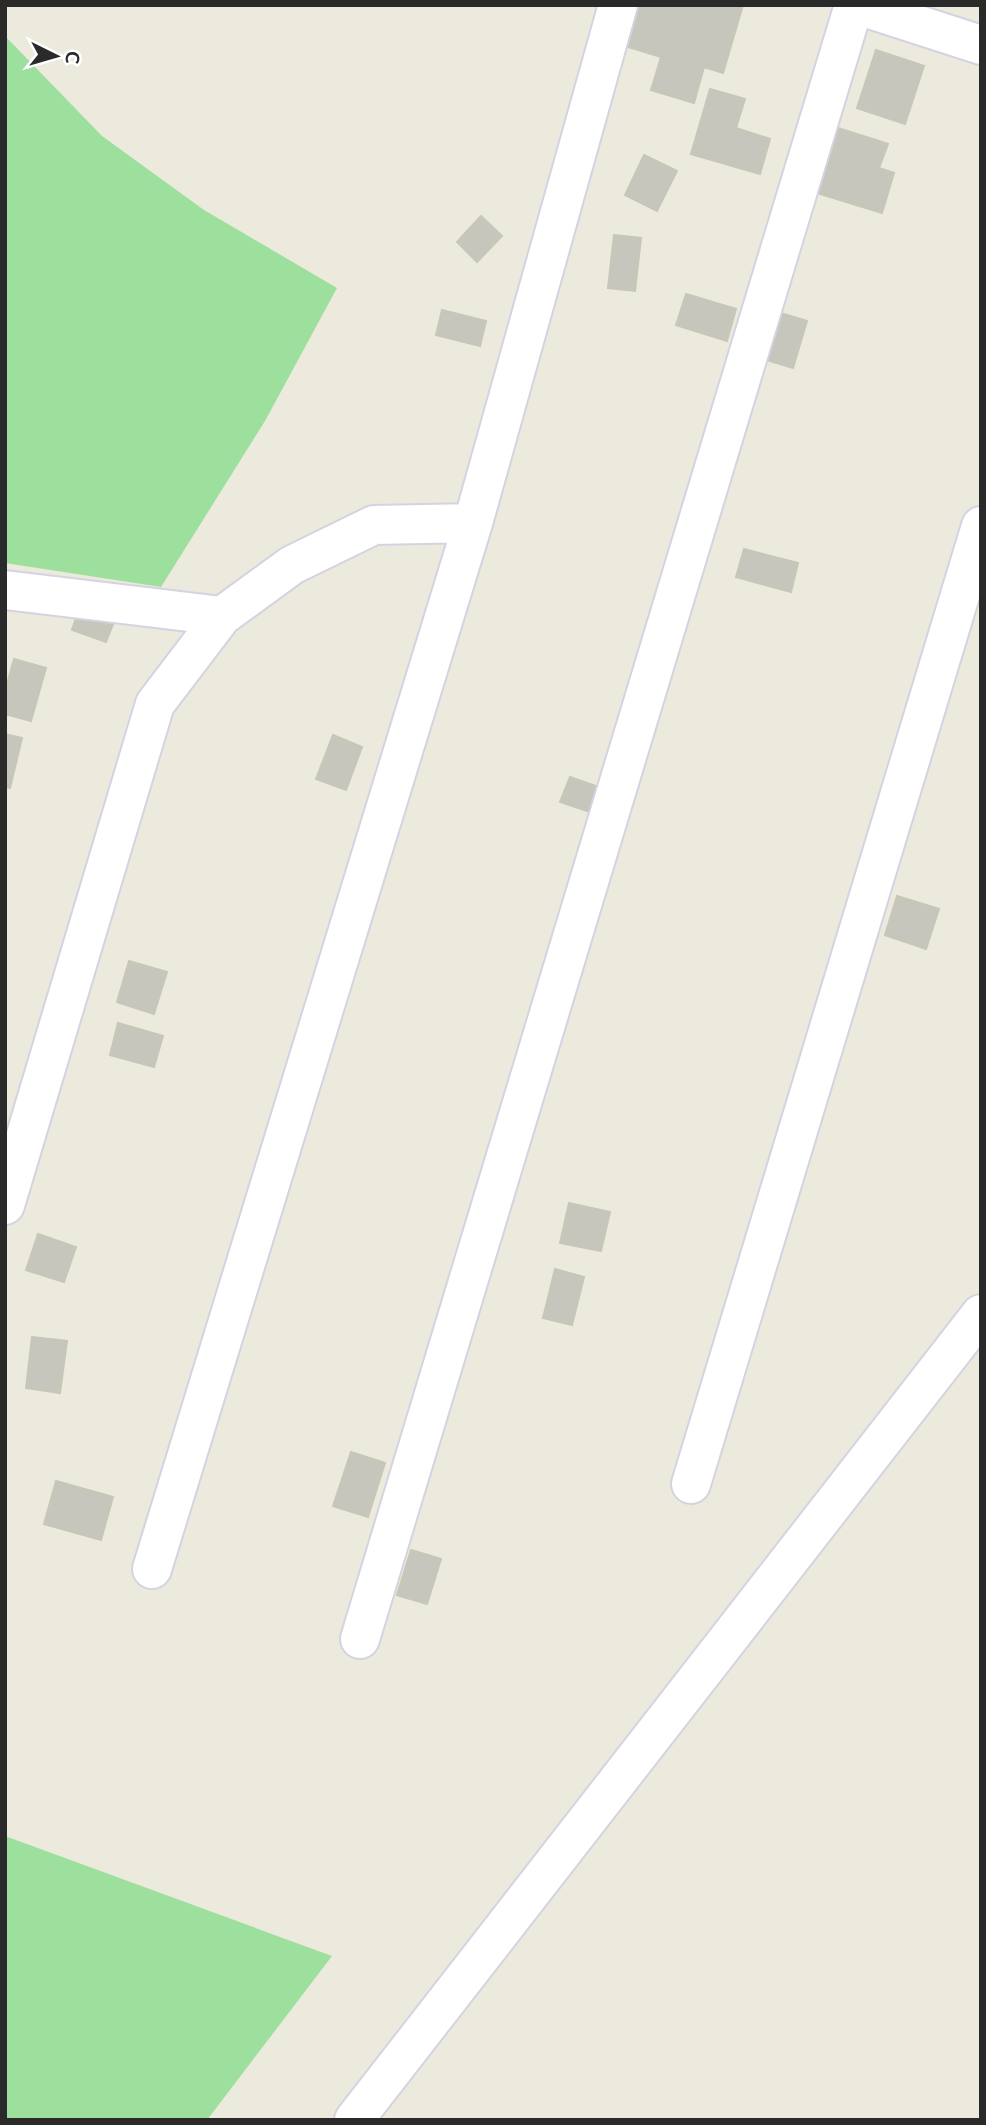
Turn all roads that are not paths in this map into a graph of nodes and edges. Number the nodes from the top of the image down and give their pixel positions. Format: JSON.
{"nodes":[{"id":1,"x":618,"y":5,"type":"edge"},
{"id":2,"x":855,"y":5,"type":"edge"},
{"id":3,"x":981,"y":45,"type":"edge"},
{"id":4,"x":473,"y":523,"type":"junction"},
{"id":5,"x":981,"y":526,"type":"edge"},
{"id":6,"x":5,"y":590,"type":"edge"},
{"id":7,"x":222,"y":616,"type":"junction"},
{"id":8,"x":5,"y":1205,"type":"edge"},
{"id":9,"x":981,"y":1314,"type":"edge"},
{"id":10,"x":691,"y":1484,"type":"dead end"},
{"id":11,"x":152,"y":1569,"type":"dead end"},
{"id":12,"x":360,"y":1639,"type":"dead end"},
{"id":13,"x":354,"y":2120,"type":"edge"}],
"edges":[{"from":1,"to":4,"type":"street"},
{"from":2,"to":3,"type":"street"},
{"from":2,"to":12,"type":"street"},
{"from":4,"to":7,"type":"street"},
{"from":4,"to":11,"type":"street"},
{"from":5,"to":10,"type":"street"},
{"from":6,"to":7,"type":"street"},
{"from":7,"to":8,"type":"street"},
{"from":9,"to":13,"type":"street"}]}
